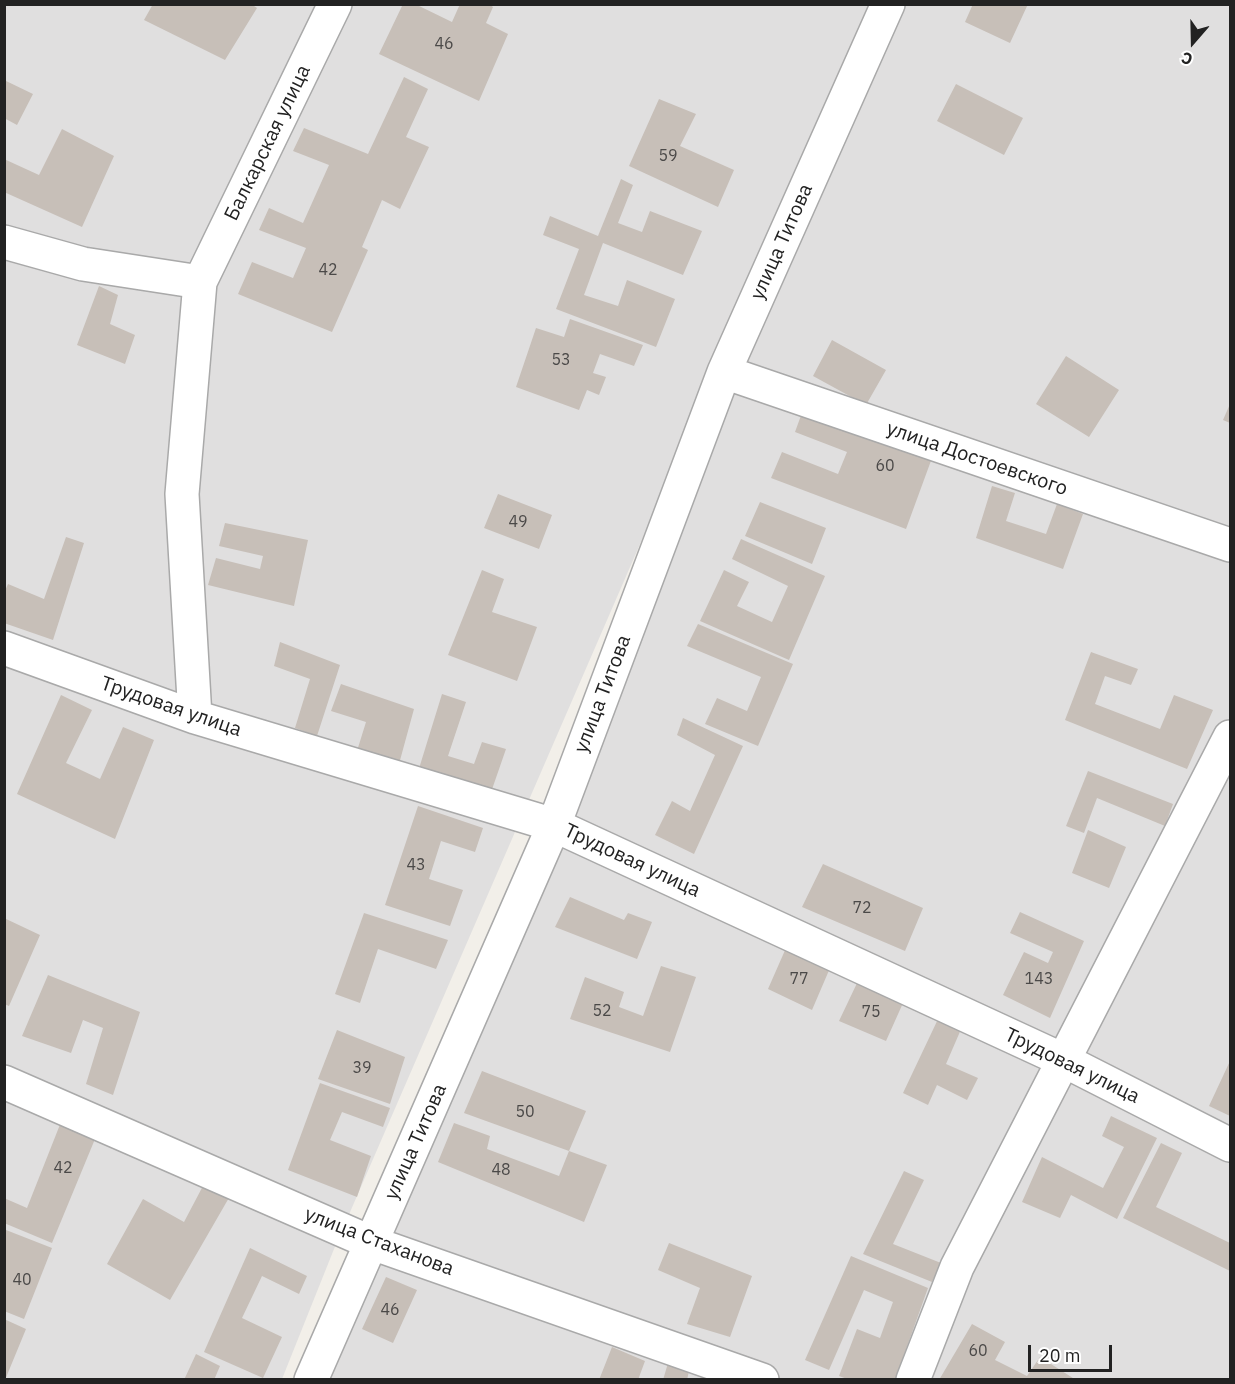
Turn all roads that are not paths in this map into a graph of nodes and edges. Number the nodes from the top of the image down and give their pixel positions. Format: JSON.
{"nodes":[{"id":1,"x":335,"y":4,"type":"edge"},
{"id":2,"x":888,"y":4,"type":"edge"},
{"id":3,"x":4,"y":242,"type":"edge"},
{"id":4,"x":200,"y":282,"type":"junction"},
{"id":5,"x":724,"y":372,"type":"junction"},
{"id":6,"x":1230,"y":545,"type":"edge"},
{"id":7,"x":4,"y":648,"type":"edge"},
{"id":8,"x":195,"y":717,"type":"junction"},
{"id":9,"x":1230,"y":737,"type":"edge"},
{"id":10,"x":554,"y":825,"type":"junction"},
{"id":11,"x":1063,"y":1060,"type":"junction"},
{"id":12,"x":4,"y":1082,"type":"edge"},
{"id":13,"x":1230,"y":1145,"type":"edge"},
{"id":14,"x":372,"y":1243,"type":"junction"},
{"id":15,"x":311,"y":1380,"type":"edge"},
{"id":16,"x":762,"y":1380,"type":"edge"},
{"id":17,"x":913,"y":1380,"type":"edge"}],
"edges":[{"from":1,"to":4,"type":"street","name":"Балкарская улица"},
{"from":2,"to":5,"type":"street","name":"улица Титова"},
{"from":3,"to":4,"type":"street"},
{"from":4,"to":8,"type":"street"},
{"from":5,"to":6,"type":"street","name":"улица Достоевского"},
{"from":5,"to":10,"type":"street","name":"улица Титова"},
{"from":7,"to":8,"type":"street","name":"Трудовая улица"},
{"from":8,"to":10,"type":"street","name":"Трудовая улица"},
{"from":9,"to":11,"type":"street"},
{"from":10,"to":11,"type":"street","name":"Трудовая улица"},
{"from":10,"to":14,"type":"street","name":"улица Титова"},
{"from":11,"to":13,"type":"street","name":"Трудовая улица"},
{"from":11,"to":17,"type":"street"},
{"from":12,"to":14,"type":"street","name":"улица Стаханова"},
{"from":14,"to":15,"type":"street","name":"улица Титова"},
{"from":14,"to":16,"type":"street","name":"улица Стаханова"}]}
